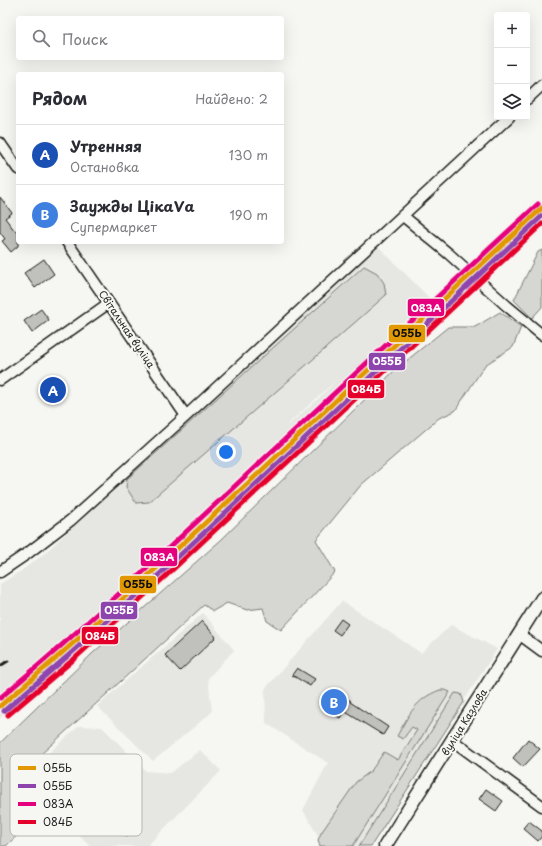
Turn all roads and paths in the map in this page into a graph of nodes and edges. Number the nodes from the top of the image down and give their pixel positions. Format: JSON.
{"nodes":[{"id":1,"x":542,"y":85,"type":"edge"},
{"id":2,"x":530,"y":96,"type":"edge"},
{"id":3,"x":506,"y":120,"type":"edge"},
{"id":4,"x":0,"y":143,"type":"edge"},
{"id":5,"x":16,"y":167,"type":"edge"},
{"id":6,"x":403,"y":216,"type":"junction"},
{"id":7,"x":68,"y":244,"type":"edge"},
{"id":8,"x":109,"y":303,"type":"junction"},
{"id":9,"x":542,"y":335,"type":"edge"},
{"id":10,"x":0,"y":380,"type":"edge"},
{"id":11,"x":186,"y":416,"type":"junction"},
{"id":12,"x":0,"y":572,"type":"edge"},
{"id":13,"x":542,"y":598,"type":"edge"},
{"id":14,"x":520,"y":634,"type":"junction"},
{"id":15,"x":542,"y":651,"type":"edge"},
{"id":16,"x":452,"y":740,"type":"junction"},
{"id":17,"x":542,"y":806,"type":"edge"},
{"id":18,"x":385,"y":846,"type":"edge"}],
"edges":[{"from":1,"to":2,"type":"street"},
{"from":3,"to":6,"type":"street"},
{"from":4,"to":5,"type":"street"},
{"from":6,"to":9,"type":"street"},
{"from":6,"to":11,"type":"street"},
{"from":7,"to":8,"type":"street","name":"Світальная вуліца"},
{"from":8,"to":10,"type":"street"},
{"from":8,"to":11,"type":"street","name":"Світальная вуліца"},
{"from":11,"to":12,"type":"street"},
{"from":13,"to":14,"type":"main road","name":"вуліца Казлова"},
{"from":14,"to":15,"type":"street"},
{"from":14,"to":16,"type":"main road","name":"вуліца Казлова"},
{"from":16,"to":17,"type":"street"},
{"from":16,"to":18,"type":"main road","name":"вуліца Казлова"}]}
